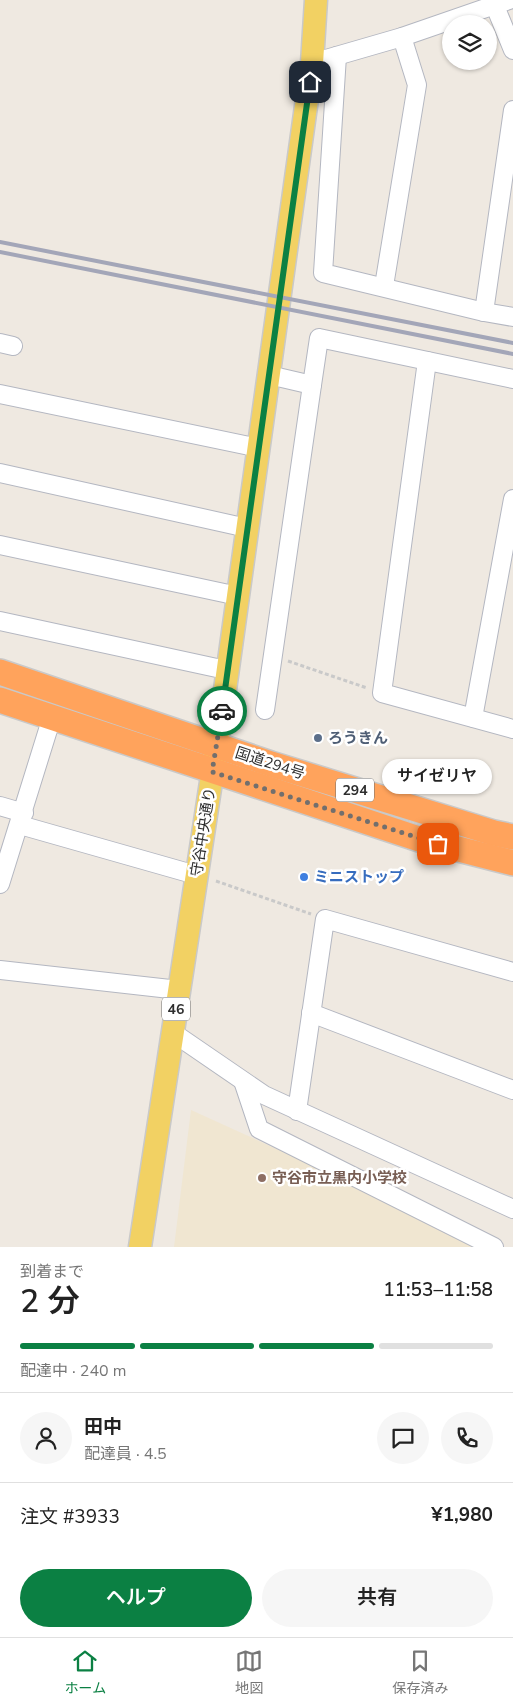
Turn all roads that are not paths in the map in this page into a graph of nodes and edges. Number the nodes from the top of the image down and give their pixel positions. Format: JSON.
{"nodes":[{"id":1,"x":316,"y":0,"type":"edge"},
{"id":2,"x":502,"y":3,"type":"edge"},
{"id":3,"x":402,"y":37,"type":"junction"},
{"id":4,"x":513,"y":50,"type":"edge"},
{"id":5,"x":337,"y":56,"type":"junction"},
{"id":6,"x":312,"y":63,"type":"junction"},
{"id":7,"x":513,"y":110,"type":"edge"},
{"id":8,"x":384,"y":286,"type":"junction"},
{"id":9,"x":484,"y":312,"type":"junction"},
{"id":10,"x":513,"y":317,"type":"edge"},
{"id":11,"x":427,"y":361,"type":"junction"},
{"id":12,"x":269,"y":375,"type":"junction"},
{"id":13,"x":513,"y":379,"type":"edge"},
{"id":14,"x":312,"y":385,"type":"junction"},
{"id":15,"x":0,"y":394,"type":"edge"},
{"id":16,"x":259,"y":448,"type":"junction"},
{"id":17,"x":0,"y":474,"type":"edge"},
{"id":18,"x":513,"y":499,"type":"edge"},
{"id":19,"x":248,"y":528,"type":"junction"},
{"id":20,"x":0,"y":545,"type":"edge"},
{"id":21,"x":238,"y":596,"type":"junction"},
{"id":22,"x":0,"y":621,"type":"edge"},
{"id":23,"x":226,"y":670,"type":"junction"},
{"id":24,"x":0,"y":672,"type":"edge"},
{"id":25,"x":0,"y":700,"type":"edge"},
{"id":26,"x":265,"y":710,"type":"dead end"},
{"id":27,"x":52,"y":717,"type":"junction"},
{"id":28,"x":473,"y":718,"type":"junction"},
{"id":29,"x":513,"y":729,"type":"edge"},
{"id":30,"x":216,"y":746,"type":"junction"},
{"id":31,"x":212,"y":772,"type":"junction"},
{"id":32,"x":0,"y":806,"type":"edge"},
{"id":33,"x":22,"y":819,"type":"junction"},
{"id":34,"x":513,"y":837,"type":"edge"},
{"id":35,"x":513,"y":863,"type":"edge"},
{"id":36,"x":196,"y":875,"type":"junction"},
{"id":37,"x":0,"y":884,"type":"edge"},
{"id":38,"x":0,"y":970,"type":"edge"},
{"id":39,"x":513,"y":972,"type":"edge"},
{"id":40,"x":179,"y":990,"type":"junction"},
{"id":41,"x":310,"y":1013,"type":"junction"},
{"id":42,"x":172,"y":1032,"type":"junction"},
{"id":43,"x":243,"y":1081,"type":"junction"},
{"id":44,"x":513,"y":1090,"type":"edge"},
{"id":45,"x":296,"y":1111,"type":"junction"},
{"id":46,"x":513,"y":1209,"type":"edge"},
{"id":47,"x":140,"y":1247,"type":"edge"},
{"id":48,"x":494,"y":1247,"type":"edge"}],
"edges":[{"from":1,"to":6,"type":"main road","name":"守谷中央通り","number":"46"},
{"from":2,"to":3,"type":"street"},
{"from":2,"to":4,"type":"street"},
{"from":3,"to":5,"type":"street"},
{"from":3,"to":8,"type":"street"},
{"from":5,"to":6,"type":"street"},
{"from":5,"to":8,"type":"street"},
{"from":6,"to":12,"type":"main road","name":"守谷中央通り","number":"46"},
{"from":7,"to":9,"type":"street"},
{"from":8,"to":9,"type":"street"},
{"from":9,"to":10,"type":"street"},
{"from":11,"to":13,"type":"street"},
{"from":11,"to":14,"type":"street"},
{"from":11,"to":28,"type":"street"},
{"from":12,"to":14,"type":"street"},
{"from":12,"to":16,"type":"main road","name":"守谷中央通り","number":"46"},
{"from":14,"to":26,"type":"street"},
{"from":15,"to":16,"type":"street"},
{"from":16,"to":19,"type":"main road","name":"守谷中央通り","number":"46"},
{"from":17,"to":19,"type":"street"},
{"from":18,"to":28,"type":"street"},
{"from":19,"to":21,"type":"main road","name":"守谷中央通り","number":"46"},
{"from":20,"to":21,"type":"street"},
{"from":21,"to":23,"type":"main road","name":"守谷中央通り","number":"46"},
{"from":22,"to":23,"type":"street"},
{"from":23,"to":30,"type":"main road","name":"守谷中央通り","number":"46"},
{"from":24,"to":30,"type":"highway","name":"国道294号","number":"294"},
{"from":25,"to":27,"type":"highway","name":"国道294号","number":"294"},
{"from":27,"to":31,"type":"highway","name":"国道294号","number":"294"},
{"from":27,"to":33,"type":"street"},
{"from":28,"to":29,"type":"street"},
{"from":30,"to":31,"type":"main road","name":"守谷中央通り","number":"46"},
{"from":30,"to":34,"type":"highway","name":"国道294号","number":"294"},
{"from":31,"to":35,"type":"highway","name":"国道294号","number":"294"},
{"from":31,"to":36,"type":"main road","name":"守谷中央通り","number":"46"},
{"from":32,"to":33,"type":"street"},
{"from":33,"to":36,"type":"street"},
{"from":33,"to":37,"type":"street"},
{"from":36,"to":40,"type":"main road","name":"守谷中央通り","number":"46"},
{"from":38,"to":40,"type":"street"},
{"from":39,"to":41,"type":"street"},
{"from":40,"to":42,"type":"main road","name":"守谷中央通り","number":"46"},
{"from":41,"to":44,"type":"street"},
{"from":41,"to":45,"type":"street"},
{"from":42,"to":43,"type":"street"},
{"from":42,"to":47,"type":"main road","name":"守谷中央通り","number":"46"},
{"from":43,"to":45,"type":"street"},
{"from":43,"to":48,"type":"street"},
{"from":45,"to":46,"type":"street"}]}
